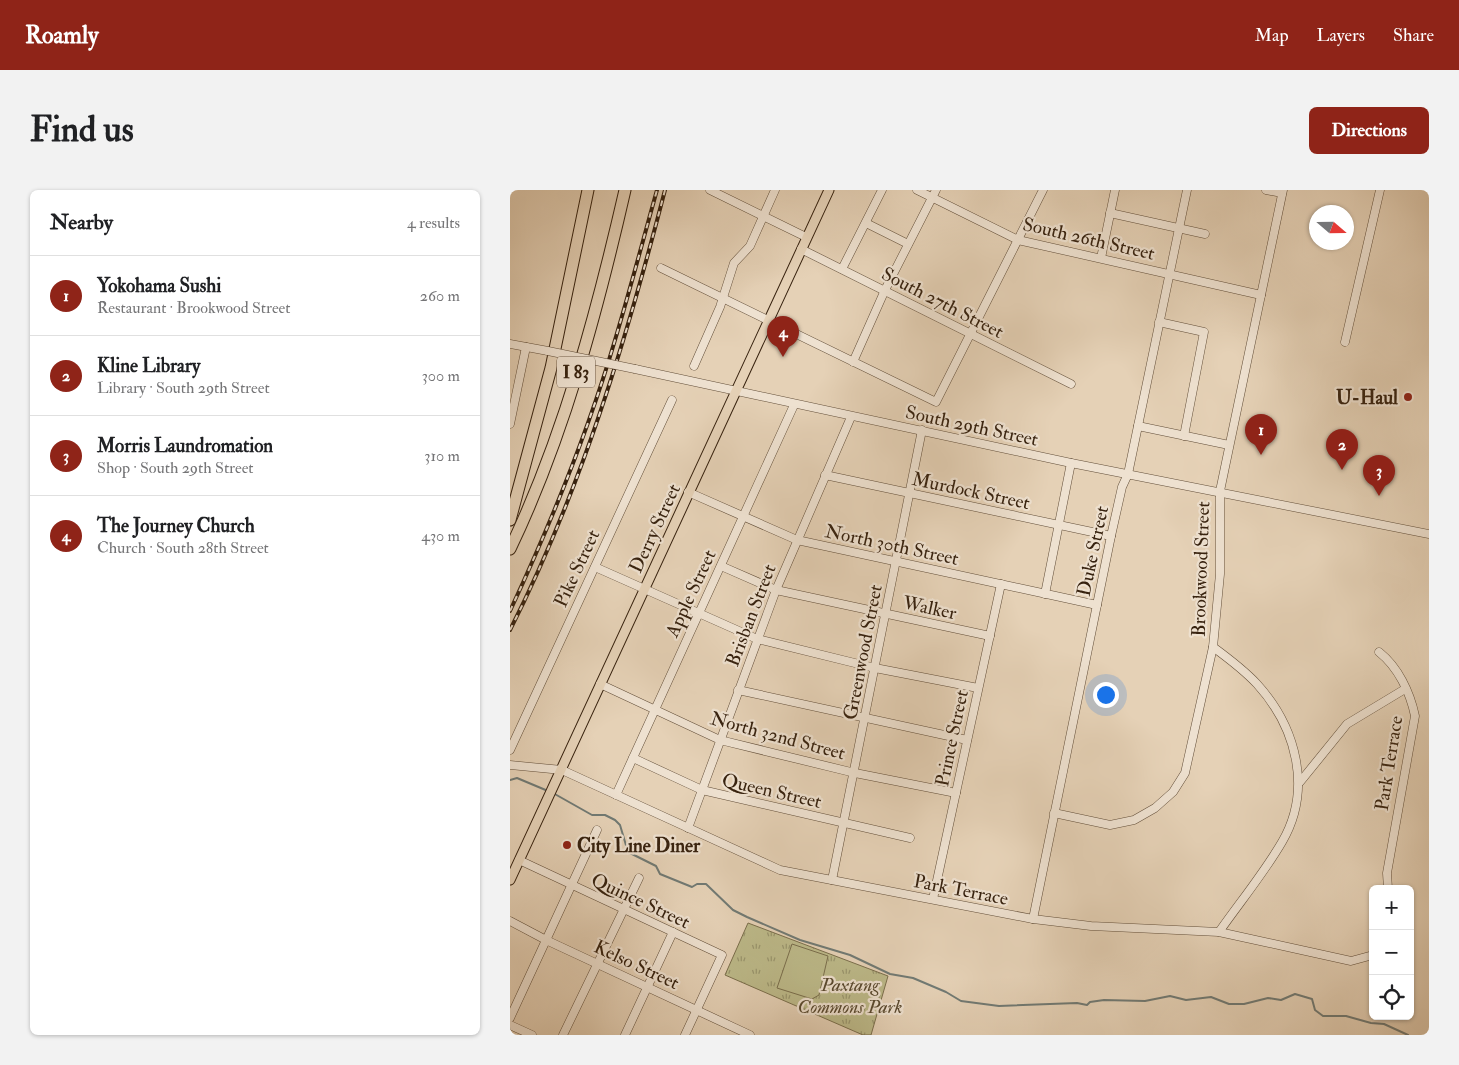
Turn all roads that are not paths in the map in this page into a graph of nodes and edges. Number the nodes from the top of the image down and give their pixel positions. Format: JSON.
{"nodes":[{"id":1,"x":588,"y":190,"type":"edge"},
{"id":2,"x":625,"y":190,"type":"edge"},
{"id":3,"x":710,"y":190,"type":"edge"},
{"id":4,"x":775,"y":190,"type":"edge"},
{"id":5,"x":829,"y":190,"type":"edge"},
{"id":6,"x":882,"y":190,"type":"edge"},
{"id":7,"x":917,"y":190,"type":"edge"},
{"id":8,"x":1043,"y":190,"type":"edge"},
{"id":9,"x":1115,"y":190,"type":"edge"},
{"id":10,"x":1187,"y":190,"type":"edge"},
{"id":11,"x":1266,"y":190,"type":"edge"},
{"id":12,"x":1380,"y":190,"type":"edge"},
{"id":13,"x":1282,"y":192,"type":"edge"},
{"id":14,"x":934,"y":194,"type":"edge"},
{"id":15,"x":1110,"y":213,"type":"junction"},
{"id":16,"x":764,"y":216,"type":"junction"},
{"id":17,"x":866,"y":223,"type":"junction"},
{"id":18,"x":1179,"y":229,"type":"junction"},
{"id":19,"x":1205,"y":234,"type":"dead end"},
{"id":20,"x":806,"y":237,"type":"junction"},
{"id":21,"x":1018,"y":240,"type":"junction"},
{"id":22,"x":908,"y":244,"type":"junction"},
{"id":23,"x":800,"y":249,"type":"junction"},
{"id":24,"x":1101,"y":258,"type":"junction"},
{"id":25,"x":661,"y":268,"type":"dead end"},
{"id":26,"x":842,"y":269,"type":"junction"},
{"id":27,"x":1169,"y":274,"type":"junction"},
{"id":28,"x":885,"y":290,"type":"junction"},
{"id":29,"x":1261,"y":294,"type":"junction"},
{"id":30,"x":722,"y":298,"type":"junction"},
{"id":31,"x":768,"y":320,"type":"junction"},
{"id":32,"x":1159,"y":322,"type":"junction"},
{"id":33,"x":970,"y":333,"type":"junction"},
{"id":34,"x":1345,"y":342,"type":"dead end"},
{"id":35,"x":510,"y":344,"type":"edge"},
{"id":36,"x":526,"y":347,"type":"junction"},
{"id":37,"x":853,"y":362,"type":"junction"},
{"id":38,"x":694,"y":366,"type":"dead end"},
{"id":39,"x":1071,"y":384,"type":"dead end"},
{"id":40,"x":734,"y":392,"type":"junction"},
{"id":41,"x":513,"y":398,"type":"edge"},
{"id":42,"x":672,"y":400,"type":"dead end"},
{"id":43,"x":794,"y":405,"type":"junction"},
{"id":44,"x":851,"y":416,"type":"junction"},
{"id":45,"x":510,"y":424,"type":"edge"},
{"id":46,"x":1138,"y":426,"type":"junction"},
{"id":47,"x":922,"y":430,"type":"junction"},
{"id":48,"x":1184,"y":436,"type":"junction"},
{"id":49,"x":1229,"y":445,"type":"junction"},
{"id":50,"x":1071,"y":462,"type":"junction"},
{"id":51,"x":1128,"y":474,"type":"junction"},
{"id":52,"x":825,"y":475,"type":"junction"},
{"id":53,"x":1220,"y":491,"type":"junction"},
{"id":54,"x":688,"y":492,"type":"junction"},
{"id":55,"x":910,"y":494,"type":"junction"},
{"id":56,"x":518,"y":495,"type":"junction"},
{"id":57,"x":510,"y":507,"type":"edge"},
{"id":58,"x":743,"y":517,"type":"junction"},
{"id":59,"x":510,"y":520,"type":"edge"},
{"id":60,"x":1059,"y":525,"type":"junction"},
{"id":61,"x":1429,"y":534,"type":"edge"},
{"id":62,"x":1111,"y":536,"type":"junction"},
{"id":63,"x":797,"y":540,"type":"junction"},
{"id":64,"x":510,"y":549,"type":"edge"},
{"id":65,"x":896,"y":562,"type":"junction"},
{"id":66,"x":721,"y":566,"type":"junction"},
{"id":67,"x":595,"y":567,"type":"junction"},
{"id":68,"x":1001,"y":584,"type":"junction"},
{"id":69,"x":644,"y":588,"type":"junction"},
{"id":70,"x":776,"y":590,"type":"junction"},
{"id":71,"x":1045,"y":594,"type":"junction"},
{"id":72,"x":1097,"y":605,"type":"junction"},
{"id":73,"x":699,"y":614,"type":"junction"},
{"id":74,"x":885,"y":615,"type":"junction"},
{"id":75,"x":990,"y":636,"type":"junction"},
{"id":76,"x":757,"y":639,"type":"junction"},
{"id":77,"x":1213,"y":647,"type":"junction"},
{"id":78,"x":1379,"y":652,"type":"dead end"},
{"id":79,"x":875,"y":668,"type":"junction"},
{"id":80,"x":600,"y":684,"type":"junction"},
{"id":81,"x":978,"y":688,"type":"junction"},
{"id":82,"x":1405,"y":689,"type":"junction"},
{"id":83,"x":738,"y":690,"type":"junction"},
{"id":84,"x":655,"y":710,"type":"junction"},
{"id":85,"x":866,"y":718,"type":"junction"},
{"id":86,"x":720,"y":740,"type":"junction"},
{"id":87,"x":967,"y":740,"type":"junction"},
{"id":88,"x":510,"y":750,"type":"edge"},
{"id":89,"x":633,"y":758,"type":"junction"},
{"id":90,"x":510,"y":765,"type":"edge"},
{"id":91,"x":562,"y":770,"type":"junction"},
{"id":92,"x":855,"y":773,"type":"junction"},
{"id":93,"x":1300,"y":782,"type":"junction"},
{"id":94,"x":702,"y":790,"type":"junction"},
{"id":95,"x":956,"y":794,"type":"junction"},
{"id":96,"x":616,"y":796,"type":"junction"},
{"id":97,"x":1054,"y":813,"type":"junction"},
{"id":98,"x":844,"y":824,"type":"junction"},
{"id":99,"x":688,"y":828,"type":"junction"},
{"id":100,"x":598,"y":830,"type":"dead end"},
{"id":101,"x":910,"y":838,"type":"dead end"},
{"id":102,"x":519,"y":860,"type":"junction"},
{"id":103,"x":638,"y":878,"type":"dead end"},
{"id":104,"x":510,"y":880,"type":"edge"},
{"id":105,"x":832,"y":880,"type":"junction"},
{"id":106,"x":1388,"y":885,"type":"edge"},
{"id":107,"x":572,"y":886,"type":"junction"},
{"id":108,"x":932,"y":899,"type":"junction"},
{"id":109,"x":623,"y":909,"type":"junction"},
{"id":110,"x":1033,"y":919,"type":"junction"},
{"id":111,"x":510,"y":921,"type":"edge"},
{"id":112,"x":673,"y":932,"type":"junction"},
{"id":113,"x":1219,"y":932,"type":"junction"},
{"id":114,"x":546,"y":940,"type":"junction"},
{"id":115,"x":1369,"y":956,"type":"edge"},
{"id":116,"x":597,"y":964,"type":"junction"},
{"id":117,"x":647,"y":987,"type":"junction"},
{"id":118,"x":696,"y":1010,"type":"junction"},
{"id":119,"x":510,"y":1018,"type":"edge"},
{"id":120,"x":510,"y":1025,"type":"edge"},
{"id":121,"x":745,"y":1034,"type":"edge"},
{"id":122,"x":532,"y":1035,"type":"edge"},
{"id":123,"x":563,"y":1035,"type":"edge"},
{"id":124,"x":625,"y":1035,"type":"edge"},
{"id":125,"x":685,"y":1035,"type":"edge"}],
"edges":[{"from":1,"to":56,"type":"highway","number":"I 83"},
{"from":2,"to":64,"type":"highway","number":"I 83"},
{"from":3,"to":16,"type":"street"},
{"from":4,"to":16,"type":"street"},
{"from":5,"to":20,"type":"main road","name":"Derry Street"},
{"from":6,"to":17,"type":"street"},
{"from":7,"to":14,"type":"street","name":"South 26th Street"},
{"from":8,"to":21,"type":"street"},
{"from":9,"to":15,"type":"street"},
{"from":10,"to":18,"type":"street","name":"Duke Street"},
{"from":11,"to":13,"type":"street"},
{"from":12,"to":34,"type":"street"},
{"from":13,"to":29,"type":"street","name":"Brookwood Street"},
{"from":14,"to":21,"type":"street","name":"South 26th Street"},
{"from":14,"to":22,"type":"street"},
{"from":15,"to":18,"type":"street"},
{"from":15,"to":24,"type":"street"},
{"from":16,"to":20,"type":"street"},
{"from":16,"to":30,"type":"street"},
{"from":17,"to":22,"type":"street"},
{"from":17,"to":26,"type":"street"},
{"from":18,"to":19,"type":"street"},
{"from":18,"to":27,"type":"street","name":"Duke Street"},
{"from":20,"to":23,"type":"main road","name":"Derry Street"},
{"from":21,"to":24,"type":"street","name":"South 26th Street"},
{"from":21,"to":33,"type":"street"},
{"from":22,"to":28,"type":"street"},
{"from":23,"to":26,"type":"street","name":"South 27th Street"},
{"from":23,"to":31,"type":"main road","name":"Derry Street"},
{"from":24,"to":27,"type":"street","name":"South 26th Street"},
{"from":25,"to":30,"type":"street"},
{"from":26,"to":28,"type":"street","name":"South 27th Street"},
{"from":27,"to":29,"type":"street","name":"South 26th Street"},
{"from":27,"to":32,"type":"street","name":"Duke Street"},
{"from":28,"to":33,"type":"street","name":"South 27th Street"},
{"from":28,"to":37,"type":"street"},
{"from":29,"to":49,"type":"street","name":"Brookwood Street"},
{"from":30,"to":31,"type":"street"},
{"from":30,"to":38,"type":"street"},
{"from":31,"to":37,"type":"street"},
{"from":31,"to":40,"type":"main road","name":"Derry Street"},
{"from":32,"to":46,"type":"street","name":"Duke Street"},
{"from":32,"to":48,"type":"street"},
{"from":33,"to":37,"type":"street"},
{"from":33,"to":39,"type":"street","name":"South 27th Street"},
{"from":35,"to":36,"type":"street","name":"South 29th Street"},
{"from":36,"to":40,"type":"street","name":"South 29th Street","bridge":true},
{"from":36,"to":41,"type":"street"},
{"from":40,"to":43,"type":"street","name":"South 29th Street"},
{"from":40,"to":54,"type":"main road","name":"Derry Street"},
{"from":41,"to":45,"type":"street"},
{"from":42,"to":67,"type":"street","name":"Pike Street"},
{"from":43,"to":44,"type":"street","name":"South 29th Street"},
{"from":43,"to":58,"type":"street","name":"Apple Street"},
{"from":44,"to":47,"type":"street","name":"South 29th Street"},
{"from":44,"to":52,"type":"street","name":"Brisban Street"},
{"from":46,"to":48,"type":"street"},
{"from":46,"to":51,"type":"street","name":"Duke Street"},
{"from":47,"to":50,"type":"street","name":"South 29th Street"},
{"from":47,"to":55,"type":"street","name":"Greenwood Street"},
{"from":48,"to":49,"type":"street"},
{"from":49,"to":53,"type":"street","name":"Brookwood Street"},
{"from":50,"to":51,"type":"street","name":"South 29th Street"},
{"from":50,"to":60,"type":"street"},
{"from":51,"to":53,"type":"street","name":"South 29th Street"},
{"from":51,"to":62,"type":"street","name":"Duke Street"},
{"from":52,"to":55,"type":"street","name":"Murdock Street"},
{"from":52,"to":63,"type":"street","name":"Brisban Street"},
{"from":53,"to":61,"type":"street","name":"South 29th Street"},
{"from":53,"to":77,"type":"street","name":"Brookwood Street"},
{"from":54,"to":58,"type":"street","name":"North 30th Street"},
{"from":54,"to":69,"type":"main road","name":"Derry Street"},
{"from":55,"to":60,"type":"street","name":"Murdock Street"},
{"from":55,"to":65,"type":"street","name":"Greenwood Street"},
{"from":56,"to":57,"type":"highway"},
{"from":56,"to":59,"type":"highway","number":"I 83"},
{"from":58,"to":63,"type":"street","name":"North 30th Street"},
{"from":58,"to":66,"type":"street","name":"Apple Street"},
{"from":60,"to":62,"type":"street","name":"Murdock Street"},
{"from":60,"to":71,"type":"street"},
{"from":62,"to":72,"type":"street","name":"Duke Street"},
{"from":63,"to":65,"type":"street","name":"North 30th Street"},
{"from":63,"to":70,"type":"street","name":"Brisban Street"},
{"from":65,"to":68,"type":"street","name":"North 30th Street"},
{"from":65,"to":74,"type":"street","name":"Greenwood Street"},
{"from":66,"to":70,"type":"street","name":"Walker"},
{"from":66,"to":73,"type":"street","name":"Apple Street"},
{"from":67,"to":69,"type":"street"},
{"from":67,"to":88,"type":"street","name":"Pike Street"},
{"from":68,"to":71,"type":"street","name":"North 30th Street"},
{"from":68,"to":75,"type":"street","name":"Prince Street"},
{"from":69,"to":73,"type":"street"},
{"from":69,"to":80,"type":"main road","name":"Derry Street"},
{"from":70,"to":74,"type":"street","name":"Walker"},
{"from":70,"to":76,"type":"street","name":"Brisban Street"},
{"from":71,"to":72,"type":"street","name":"North 30th Street"},
{"from":72,"to":97,"type":"street","name":"Duke Street"},
{"from":73,"to":76,"type":"street"},
{"from":73,"to":84,"type":"street","name":"Apple Street"},
{"from":74,"to":75,"type":"street","name":"Walker"},
{"from":74,"to":79,"type":"street","name":"Greenwood Street"},
{"from":75,"to":81,"type":"street","name":"Prince Street"},
{"from":76,"to":79,"type":"street"},
{"from":76,"to":83,"type":"street","name":"Brisban Street"},
{"from":77,"to":93,"type":"street","name":"Brookwood Street"},
{"from":77,"to":97,"type":"street"},
{"from":78,"to":82,"type":"street","name":"Park Terrace"},
{"from":79,"to":81,"type":"street"},
{"from":79,"to":85,"type":"street","name":"Greenwood Street"},
{"from":80,"to":84,"type":"street","name":"North 32nd Street"},
{"from":80,"to":91,"type":"main road","name":"Derry Street"},
{"from":81,"to":87,"type":"street","name":"Prince Street"},
{"from":82,"to":93,"type":"street"},
{"from":82,"to":106,"type":"street","name":"Park Terrace"},
{"from":83,"to":85,"type":"street"},
{"from":83,"to":86,"type":"street","name":"Brisban Street"},
{"from":84,"to":86,"type":"street","name":"North 32nd Street"},
{"from":84,"to":89,"type":"street","name":"Apple Street"},
{"from":85,"to":87,"type":"street"},
{"from":85,"to":92,"type":"street","name":"Greenwood Street"},
{"from":86,"to":92,"type":"street","name":"North 32nd Street"},
{"from":86,"to":94,"type":"street","name":"Brisban Street"},
{"from":87,"to":95,"type":"street","name":"Prince Street"},
{"from":89,"to":94,"type":"street","name":"Queen Street"},
{"from":89,"to":96,"type":"street","name":"Apple Street"},
{"from":90,"to":91,"type":"street"},
{"from":91,"to":96,"type":"street","name":"Park Terrace"},
{"from":91,"to":102,"type":"main road","name":"Derry Street"},
{"from":92,"to":95,"type":"street","name":"North 32nd Street"},
{"from":92,"to":98,"type":"street","name":"Greenwood Street"},
{"from":93,"to":113,"type":"street","name":"Brookwood Street"},
{"from":94,"to":98,"type":"street","name":"Queen Street"},
{"from":94,"to":99,"type":"street","name":"Brisban Street"},
{"from":95,"to":108,"type":"street","name":"Prince Street"},
{"from":96,"to":99,"type":"street","name":"Park Terrace"},
{"from":97,"to":110,"type":"street","name":"Duke Street"},
{"from":98,"to":101,"type":"street","name":"Queen Street"},
{"from":98,"to":105,"type":"street","name":"Greenwood Street"},
{"from":99,"to":105,"type":"street","name":"Park Terrace"},
{"from":100,"to":107,"type":"street"},
{"from":102,"to":104,"type":"main road","name":"Derry Street"},
{"from":102,"to":107,"type":"street","name":"Quince Street"},
{"from":103,"to":109,"type":"street"},
{"from":105,"to":108,"type":"street","name":"Park Terrace"},
{"from":107,"to":109,"type":"street","name":"Quince Street"},
{"from":107,"to":114,"type":"street"},
{"from":108,"to":110,"type":"street","name":"Park Terrace"},
{"from":109,"to":112,"type":"street","name":"Quince Street"},
{"from":109,"to":116,"type":"street"},
{"from":110,"to":113,"type":"street","name":"Park Terrace"},
{"from":111,"to":114,"type":"street","name":"Kelso Street"},
{"from":112,"to":117,"type":"street"},
{"from":112,"to":118,"type":"street","name":"Quince Street"},
{"from":113,"to":115,"type":"street","name":"Park Terrace"},
{"from":114,"to":116,"type":"street","name":"Kelso Street"},
{"from":114,"to":119,"type":"street"},
{"from":116,"to":117,"type":"street","name":"Kelso Street"},
{"from":116,"to":123,"type":"street"},
{"from":117,"to":118,"type":"street","name":"Kelso Street"},
{"from":117,"to":124,"type":"street"},
{"from":118,"to":121,"type":"street","name":"Kelso Street"},
{"from":118,"to":125,"type":"street"},
{"from":120,"to":122,"type":"street"}]}
